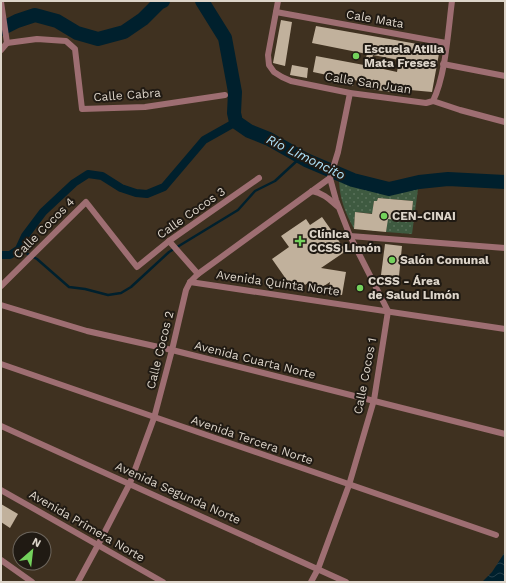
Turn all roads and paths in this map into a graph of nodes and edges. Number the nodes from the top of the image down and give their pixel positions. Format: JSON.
{"nodes":[{"id":1,"x":278,"y":1,"type":"edge"},
{"id":2,"x":452,"y":1,"type":"edge"},
{"id":3,"x":1,"y":2,"type":"edge"},
{"id":4,"x":2,"y":12,"type":"edge"},
{"id":5,"x":276,"y":12,"type":"junction"},
{"id":6,"x":7,"y":43,"type":"junction"},
{"id":7,"x":446,"y":43,"type":"junction"},
{"id":8,"x":1,"y":50,"type":"edge"},
{"id":9,"x":443,"y":64,"type":"junction"},
{"id":10,"x":505,"y":76,"type":"edge"},
{"id":11,"x":350,"y":93,"type":"junction"},
{"id":12,"x":225,"y":95,"type":"dead end"},
{"id":13,"x":433,"y":101,"type":"junction"},
{"id":14,"x":505,"y":122,"type":"edge"},
{"id":15,"x":259,"y":178,"type":"dead end"},
{"id":16,"x":330,"y":178,"type":"junction"},
{"id":17,"x":312,"y":191,"type":"junction"},
{"id":18,"x":338,"y":207,"type":"junction"},
{"id":19,"x":350,"y":236,"type":"junction"},
{"id":20,"x":169,"y":241,"type":"junction"},
{"id":21,"x":505,"y":248,"type":"edge"},
{"id":22,"x":137,"y":267,"type":"joint"},
{"id":23,"x":198,"y":274,"type":"junction"},
{"id":24,"x":190,"y":282,"type":"junction"},
{"id":25,"x":1,"y":286,"type":"edge"},
{"id":26,"x":1,"y":306,"type":"edge"},
{"id":27,"x":388,"y":311,"type":"junction"},
{"id":28,"x":505,"y":329,"type":"edge"},
{"id":29,"x":172,"y":350,"type":"junction"},
{"id":30,"x":1,"y":364,"type":"edge"},
{"id":31,"x":374,"y":400,"type":"junction"},
{"id":32,"x":154,"y":418,"type":"junction"},
{"id":33,"x":1,"y":426,"type":"edge"},
{"id":34,"x":505,"y":434,"type":"edge"},
{"id":35,"x":130,"y":483,"type":"junction"},
{"id":36,"x":349,"y":485,"type":"junction"},
{"id":37,"x":1,"y":490,"type":"edge"},
{"id":38,"x":496,"y":535,"type":"dead end"},
{"id":39,"x":98,"y":545,"type":"junction"},
{"id":40,"x":1,"y":560,"type":"edge"},
{"id":41,"x":318,"y":569,"type":"junction"},
{"id":42,"x":32,"y":582,"type":"edge"},
{"id":43,"x":78,"y":582,"type":"edge"},
{"id":44,"x":163,"y":582,"type":"edge"},
{"id":45,"x":311,"y":582,"type":"edge"},
{"id":46,"x":346,"y":582,"type":"edge"}],
"edges":[{"from":1,"to":5,"type":"street","name":"Calle San Juan"},
{"from":2,"to":7,"type":"street"},
{"from":3,"to":4,"type":"street"},
{"from":4,"to":6,"type":"street"},
{"from":5,"to":7,"type":"street","name":"Cale Mata"},
{"from":5,"to":11,"type":"street","name":"Calle San Juan"},
{"from":6,"to":8,"type":"street"},
{"from":6,"to":12,"type":"street","name":"Calle Cabra"},
{"from":7,"to":9,"type":"street"},
{"from":9,"to":10,"type":"street"},
{"from":9,"to":13,"type":"street"},
{"from":11,"to":13,"type":"street","name":"Calle San Juan"},
{"from":11,"to":16,"type":"street"},
{"from":13,"to":14,"type":"street","name":"Calle San Juan"},
{"from":15,"to":20,"type":"street","name":"Calle Cocos 3"},
{"from":16,"to":17,"type":"street","name":"Calle Cocos 2"},
{"from":16,"to":18,"type":"street"},
{"from":17,"to":18,"type":"street"},
{"from":17,"to":23,"type":"street","name":"Calle Cocos 2"},
{"from":18,"to":19,"type":"street"},
{"from":19,"to":21,"type":"street"},
{"from":19,"to":27,"type":"street"},
{"from":20,"to":22,"type":"street","name":"Calle Cocos 3"},
{"from":20,"to":23,"type":"street","name":"Avenida Quinta Norte"},
{"from":22,"to":25,"type":"street","name":"Calle Cocos 4"},
{"from":23,"to":24,"type":"street","name":"Calle Cocos 2"},
{"from":24,"to":27,"type":"street","name":"Avenida Quinta Norte"},
{"from":24,"to":29,"type":"street","name":"Calle Cocos 2"},
{"from":26,"to":29,"type":"street","name":"Avenida Cuarta Norte"},
{"from":27,"to":28,"type":"street","name":"Avenida Quinta Norte"},
{"from":27,"to":31,"type":"street","name":"Calle Cocos 1"},
{"from":29,"to":31,"type":"street","name":"Avenida Cuarta Norte"},
{"from":29,"to":32,"type":"street","name":"Calle Cocos 2"},
{"from":30,"to":32,"type":"street","name":"Avenida Tercera Norte"},
{"from":31,"to":34,"type":"street","name":"Avenida Cuarta Norte"},
{"from":31,"to":36,"type":"street","name":"Calle Cocos 1"},
{"from":32,"to":35,"type":"street","name":"Calle Cocos 2"},
{"from":32,"to":36,"type":"street","name":"Avenida Tercera Norte"},
{"from":33,"to":35,"type":"street","name":"Avenida Segunda Norte"},
{"from":35,"to":39,"type":"street","name":"Calle Cocos 2"},
{"from":35,"to":41,"type":"street","name":"Avenida Segunda Norte"},
{"from":36,"to":38,"type":"street","name":"Avenida Tercera Norte"},
{"from":36,"to":41,"type":"street","name":"Calle Cocos 1"},
{"from":37,"to":39,"type":"street","name":"Avenida Primera Norte"},
{"from":39,"to":43,"type":"street","name":"Calle Cocos 2"},
{"from":39,"to":44,"type":"street","name":"Avenida Primera Norte"},
{"from":40,"to":42,"type":"street"},
{"from":41,"to":45,"type":"street","name":"Calle Cocos 1"},
{"from":41,"to":46,"type":"street","name":"Avenida Segunda Norte"}]}
